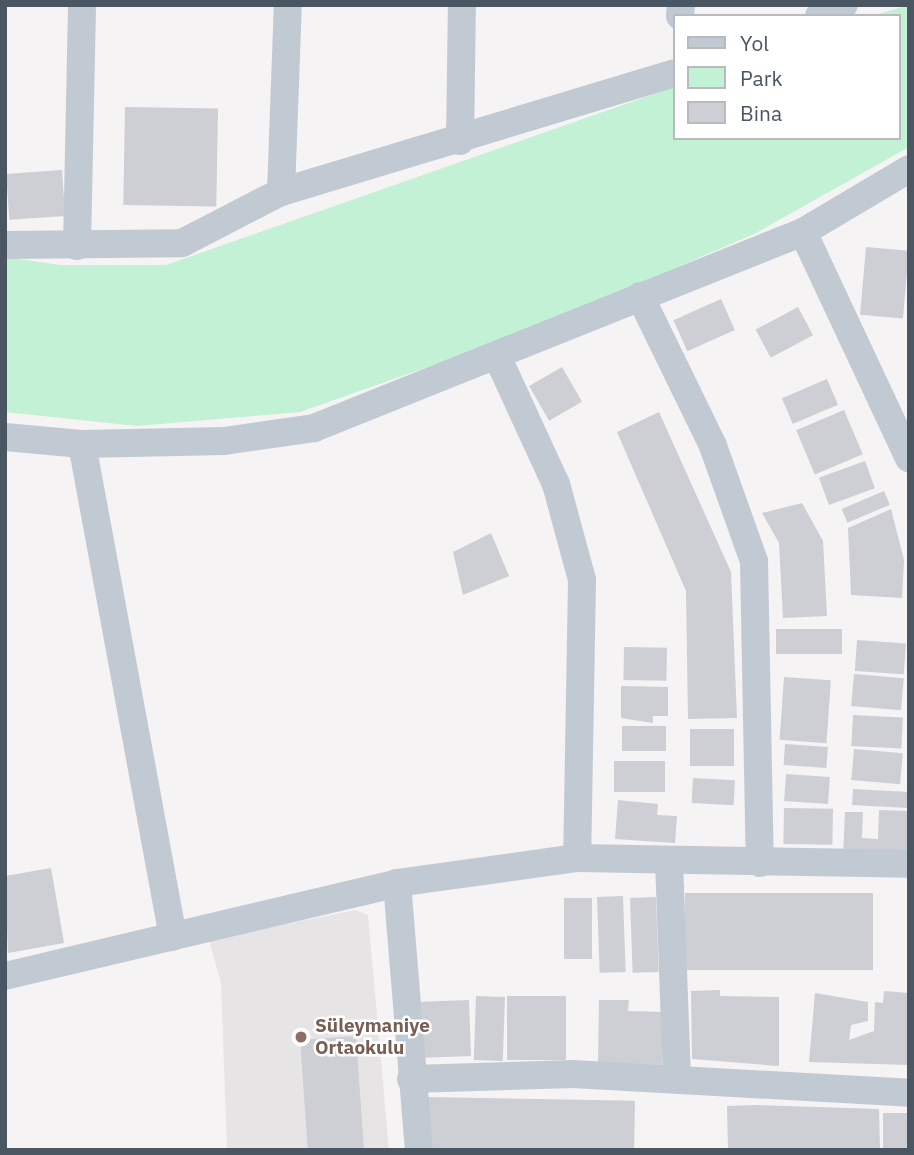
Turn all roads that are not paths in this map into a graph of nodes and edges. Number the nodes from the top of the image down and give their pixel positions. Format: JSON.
{"nodes":[{"id":1,"x":82,"y":5,"type":"edge"},
{"id":2,"x":288,"y":5,"type":"edge"},
{"id":3,"x":462,"y":5,"type":"edge"},
{"id":4,"x":844,"y":5,"type":"edge"},
{"id":5,"x":824,"y":14,"type":"edge"},
{"id":6,"x":673,"y":73,"type":"edge"},
{"id":7,"x":460,"y":141,"type":"junction"},
{"id":8,"x":909,"y":169,"type":"edge"},
{"id":9,"x":281,"y":192,"type":"junction"},
{"id":10,"x":803,"y":232,"type":"junction"},
{"id":11,"x":5,"y":245,"type":"edge"},
{"id":12,"x":77,"y":246,"type":"junction"},
{"id":13,"x":640,"y":296,"type":"junction"},
{"id":14,"x":497,"y":356,"type":"junction"},
{"id":15,"x":5,"y":437,"type":"edge"},
{"id":16,"x":82,"y":444,"type":"junction"},
{"id":17,"x":909,"y":458,"type":"edge"},
{"id":18,"x":577,"y":858,"type":"junction"},
{"id":19,"x":669,"y":861,"type":"junction"},
{"id":20,"x":760,"y":863,"type":"junction"},
{"id":21,"x":909,"y":864,"type":"edge"},
{"id":22,"x":397,"y":883,"type":"junction"},
{"id":23,"x":173,"y":937,"type":"junction"},
{"id":24,"x":5,"y":976,"type":"edge"},
{"id":25,"x":411,"y":1079,"type":"junction"},
{"id":26,"x":677,"y":1080,"type":"junction"},
{"id":27,"x":909,"y":1093,"type":"edge"},
{"id":28,"x":419,"y":1150,"type":"edge"}],
"edges":[{"from":1,"to":12,"type":"street"},
{"from":2,"to":9,"type":"street"},
{"from":3,"to":7,"type":"street"},
{"from":4,"to":5,"type":"street"},
{"from":6,"to":7,"type":"street"},
{"from":7,"to":9,"type":"street"},
{"from":8,"to":10,"type":"street"},
{"from":9,"to":12,"type":"street"},
{"from":10,"to":13,"type":"street"},
{"from":10,"to":17,"type":"street"},
{"from":11,"to":12,"type":"street"},
{"from":13,"to":14,"type":"street"},
{"from":13,"to":20,"type":"street"},
{"from":14,"to":16,"type":"street"},
{"from":14,"to":18,"type":"street"},
{"from":15,"to":16,"type":"street"},
{"from":16,"to":23,"type":"street"},
{"from":18,"to":19,"type":"street"},
{"from":18,"to":22,"type":"street"},
{"from":19,"to":20,"type":"street"},
{"from":19,"to":26,"type":"street"},
{"from":20,"to":21,"type":"street"},
{"from":22,"to":23,"type":"street"},
{"from":22,"to":25,"type":"street"},
{"from":23,"to":24,"type":"street"},
{"from":25,"to":26,"type":"street"},
{"from":25,"to":28,"type":"street"},
{"from":26,"to":27,"type":"street"}]}
